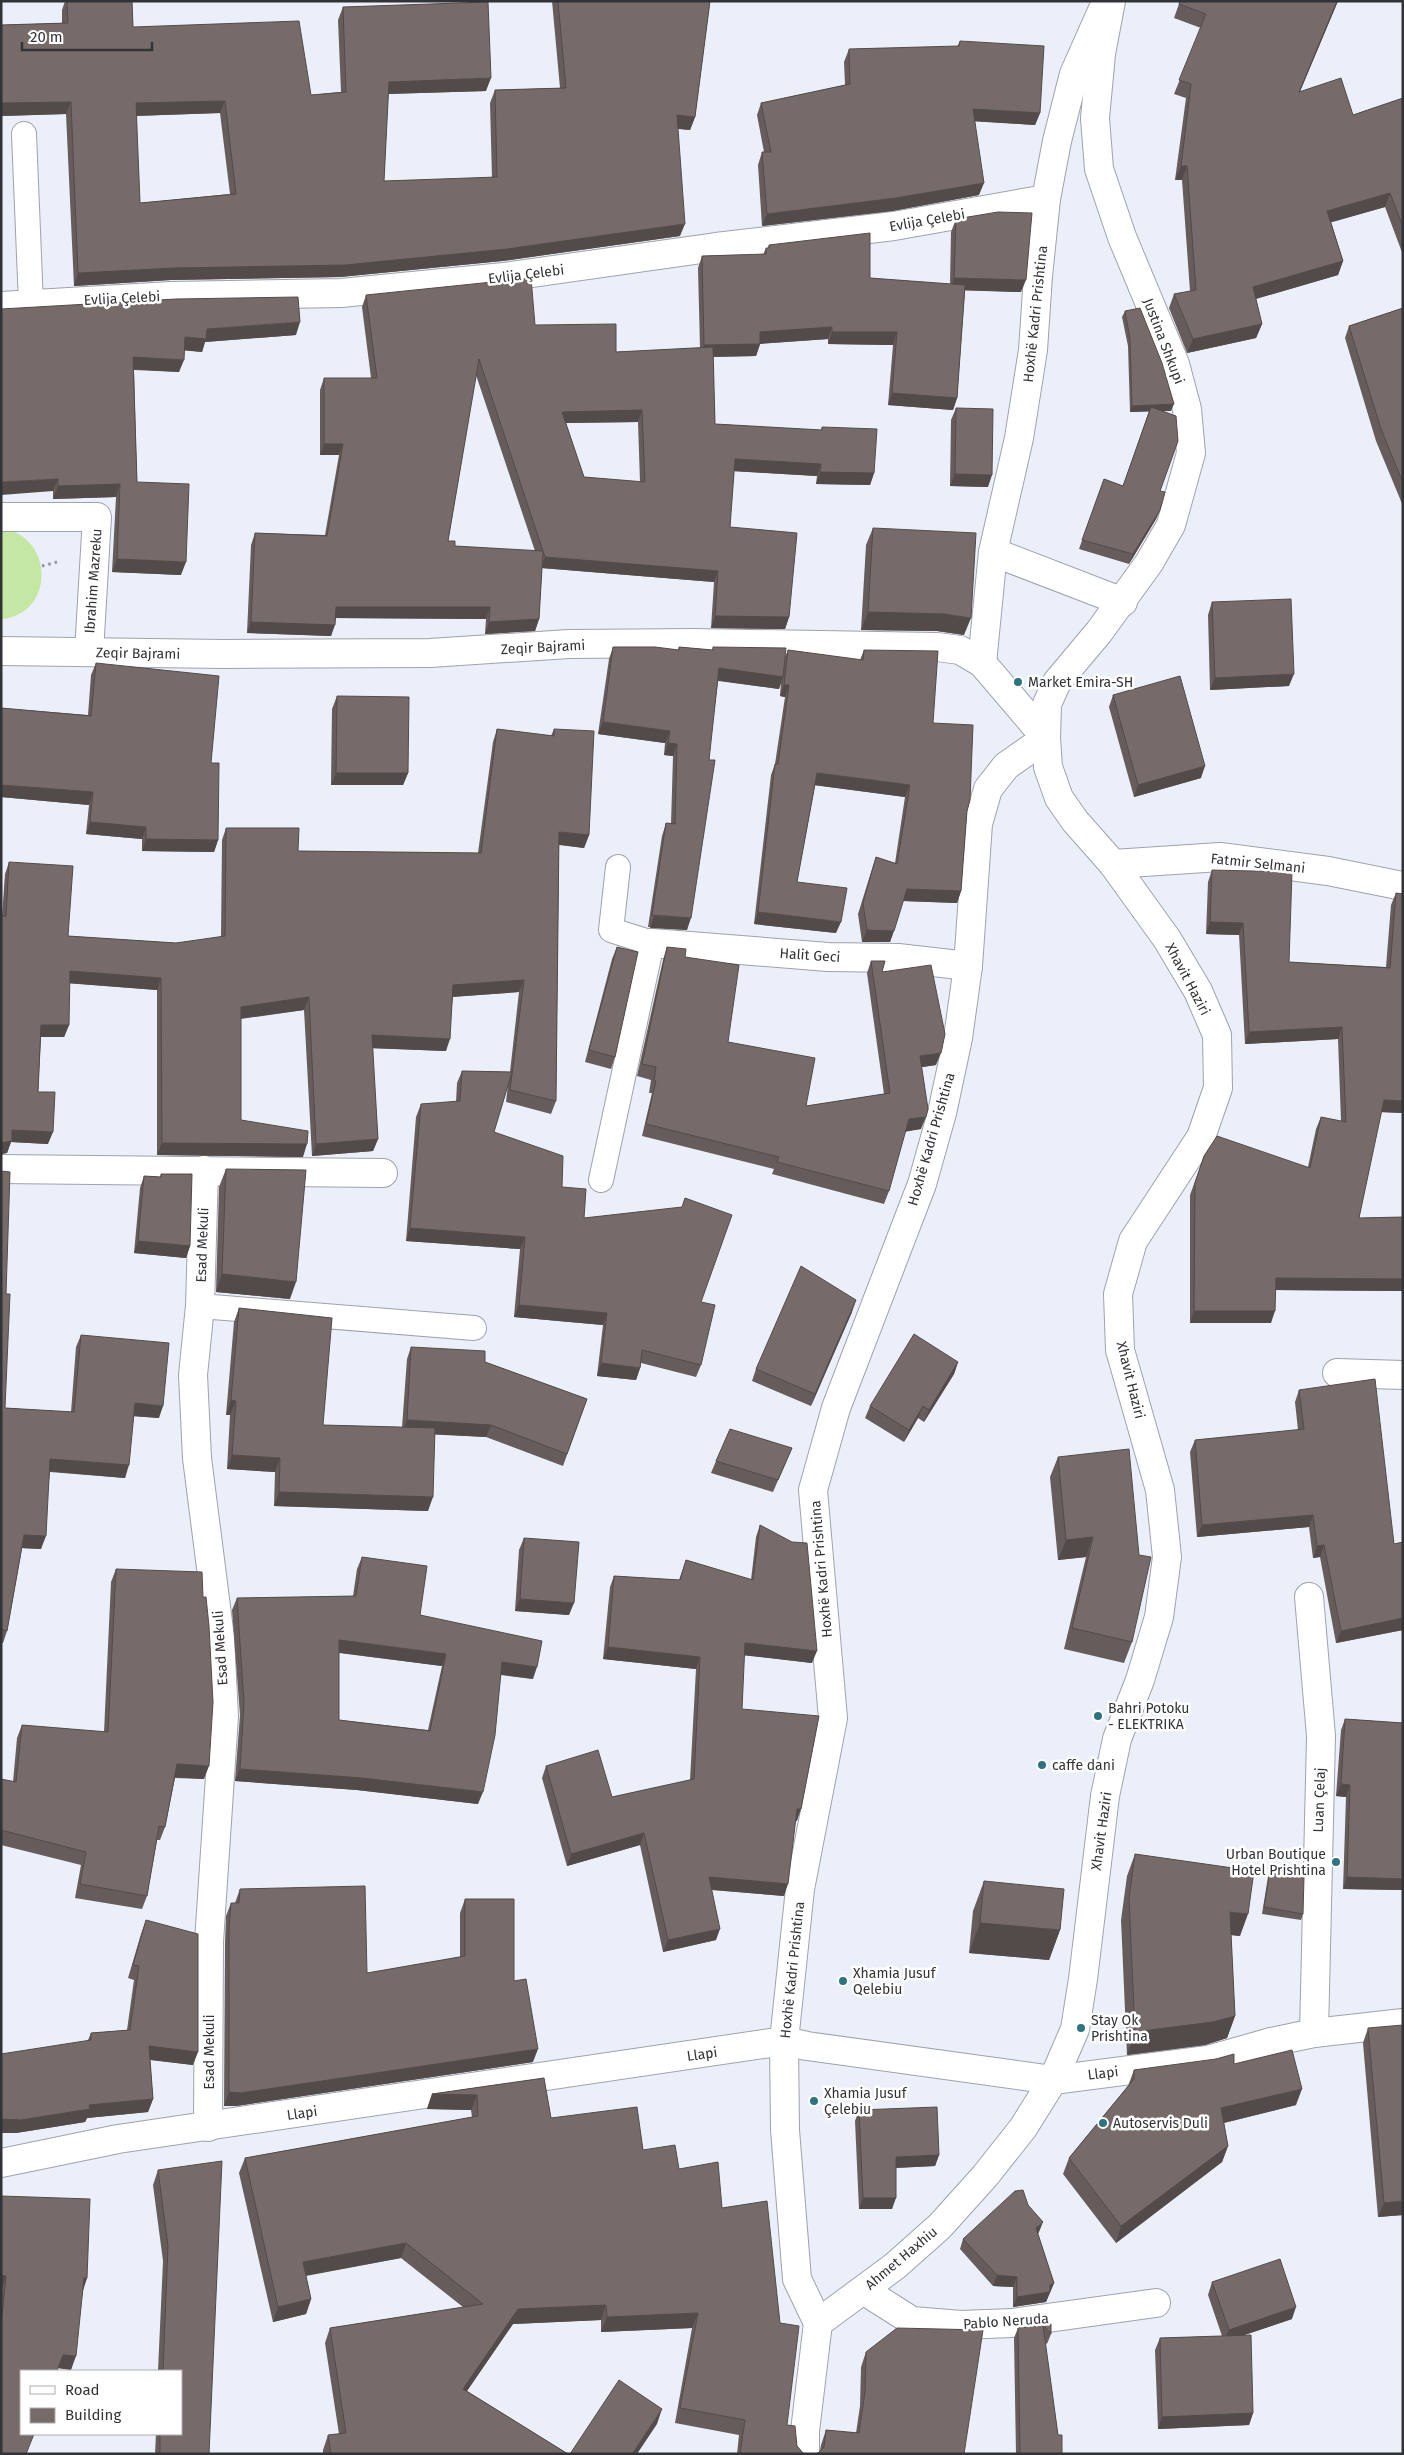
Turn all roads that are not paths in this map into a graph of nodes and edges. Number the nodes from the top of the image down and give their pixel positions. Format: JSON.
{"nodes":[{"id":1,"x":1106,"y":1,"type":"edge"},
{"id":2,"x":1111,"y":1,"type":"edge"},
{"id":3,"x":24,"y":134,"type":"dead end"},
{"id":4,"x":1046,"y":199,"type":"junction"},
{"id":5,"x":31,"y":304,"type":"junction"},
{"id":6,"x":1,"y":306,"type":"edge"},
{"id":7,"x":1,"y":517,"type":"edge"},
{"id":8,"x":994,"y":552,"type":"junction"},
{"id":9,"x":1123,"y":602,"type":"junction"},
{"id":10,"x":1,"y":650,"type":"edge"},
{"id":11,"x":89,"y":652,"type":"junction"},
{"id":12,"x":982,"y":663,"type":"junction"},
{"id":13,"x":1046,"y":738,"type":"junction"},
{"id":14,"x":1113,"y":864,"type":"junction"},
{"id":15,"x":618,"y":867,"type":"dead end"},
{"id":16,"x":1403,"y":886,"type":"edge"},
{"id":17,"x":652,"y":943,"type":"junction"},
{"id":18,"x":968,"y":966,"type":"junction"},
{"id":19,"x":1,"y":1169,"type":"edge"},
{"id":20,"x":204,"y":1170,"type":"junction"},
{"id":21,"x":383,"y":1173,"type":"dead end"},
{"id":22,"x":601,"y":1180,"type":"dead end"},
{"id":23,"x":200,"y":1306,"type":"junction"},
{"id":24,"x":474,"y":1328,"type":"dead end"},
{"id":25,"x":1338,"y":1373,"type":"dead end"},
{"id":26,"x":1403,"y":1375,"type":"edge"},
{"id":27,"x":1309,"y":1597,"type":"dead end"},
{"id":28,"x":1403,"y":2023,"type":"edge"},
{"id":29,"x":1314,"y":2033,"type":"junction"},
{"id":30,"x":784,"y":2041,"type":"junction"},
{"id":31,"x":1053,"y":2080,"type":"junction"},
{"id":32,"x":208,"y":2127,"type":"junction"},
{"id":33,"x":1,"y":2163,"type":"edge"},
{"id":34,"x":863,"y":2290,"type":"junction"},
{"id":35,"x":1156,"y":2303,"type":"dead end"},
{"id":36,"x":818,"y":2323,"type":"junction"},
{"id":37,"x":805,"y":2454,"type":"edge"}],
"edges":[{"from":1,"to":4,"type":"street","name":"Hoxhë Kadri Prishtina"},
{"from":2,"to":9,"type":"street","name":"Justina Shkupi"},
{"from":3,"to":5,"type":"lane"},
{"from":4,"to":5,"type":"street","name":"Evlija Çelebi"},
{"from":4,"to":8,"type":"street","name":"Hoxhë Kadri Prishtina"},
{"from":5,"to":6,"type":"street","name":"Evlija Çelebi"},
{"from":7,"to":11,"type":"street","name":"Ibrahim Mazreku"},
{"from":8,"to":9,"type":"street"},
{"from":8,"to":12,"type":"street","name":"Hoxhë Kadri Prishtina"},
{"from":9,"to":13,"type":"street","name":"Justina Shkupi"},
{"from":10,"to":11,"type":"street","name":"Zeqir Bajrami"},
{"from":11,"to":12,"type":"street","name":"Zeqir Bajrami"},
{"from":12,"to":13,"type":"street","name":"Zeqir Bajrami"},
{"from":13,"to":14,"type":"street","name":"Xhavit Haziri"},
{"from":13,"to":18,"type":"street","name":"Hoxhë Kadri Prishtina"},
{"from":14,"to":16,"type":"street","name":"Fatmir Selmani"},
{"from":14,"to":31,"type":"street","name":"Xhavit Haziri"},
{"from":15,"to":17,"type":"lane","name":"Halit Geci"},
{"from":17,"to":18,"type":"street","name":"Halit Geci"},
{"from":17,"to":22,"type":"lane"},
{"from":18,"to":30,"type":"street","name":"Hoxhë Kadri Prishtina"},
{"from":19,"to":20,"type":"street"},
{"from":20,"to":21,"type":"street"},
{"from":20,"to":23,"type":"street","name":"Esad Mekuli"},
{"from":23,"to":24,"type":"lane"},
{"from":23,"to":32,"type":"street","name":"Esad Mekuli"},
{"from":25,"to":26,"type":"street"},
{"from":27,"to":29,"type":"street","name":"Luan Çelaj"},
{"from":28,"to":29,"type":"street","name":"Llapi"},
{"from":29,"to":31,"type":"street","name":"Llapi"},
{"from":30,"to":31,"type":"street","name":"Llapi"},
{"from":30,"to":32,"type":"street","name":"Llapi"},
{"from":30,"to":36,"type":"street","name":"Hoxhë Kadri Prishtina"},
{"from":31,"to":34,"type":"street","name":"Ahmet Haxhiu"},
{"from":32,"to":33,"type":"street","name":"Llapi"},
{"from":34,"to":35,"type":"street","name":"Pablo Neruda"},
{"from":34,"to":36,"type":"street","name":"Ahmet Haxhiu"},
{"from":36,"to":37,"type":"street"}]}
